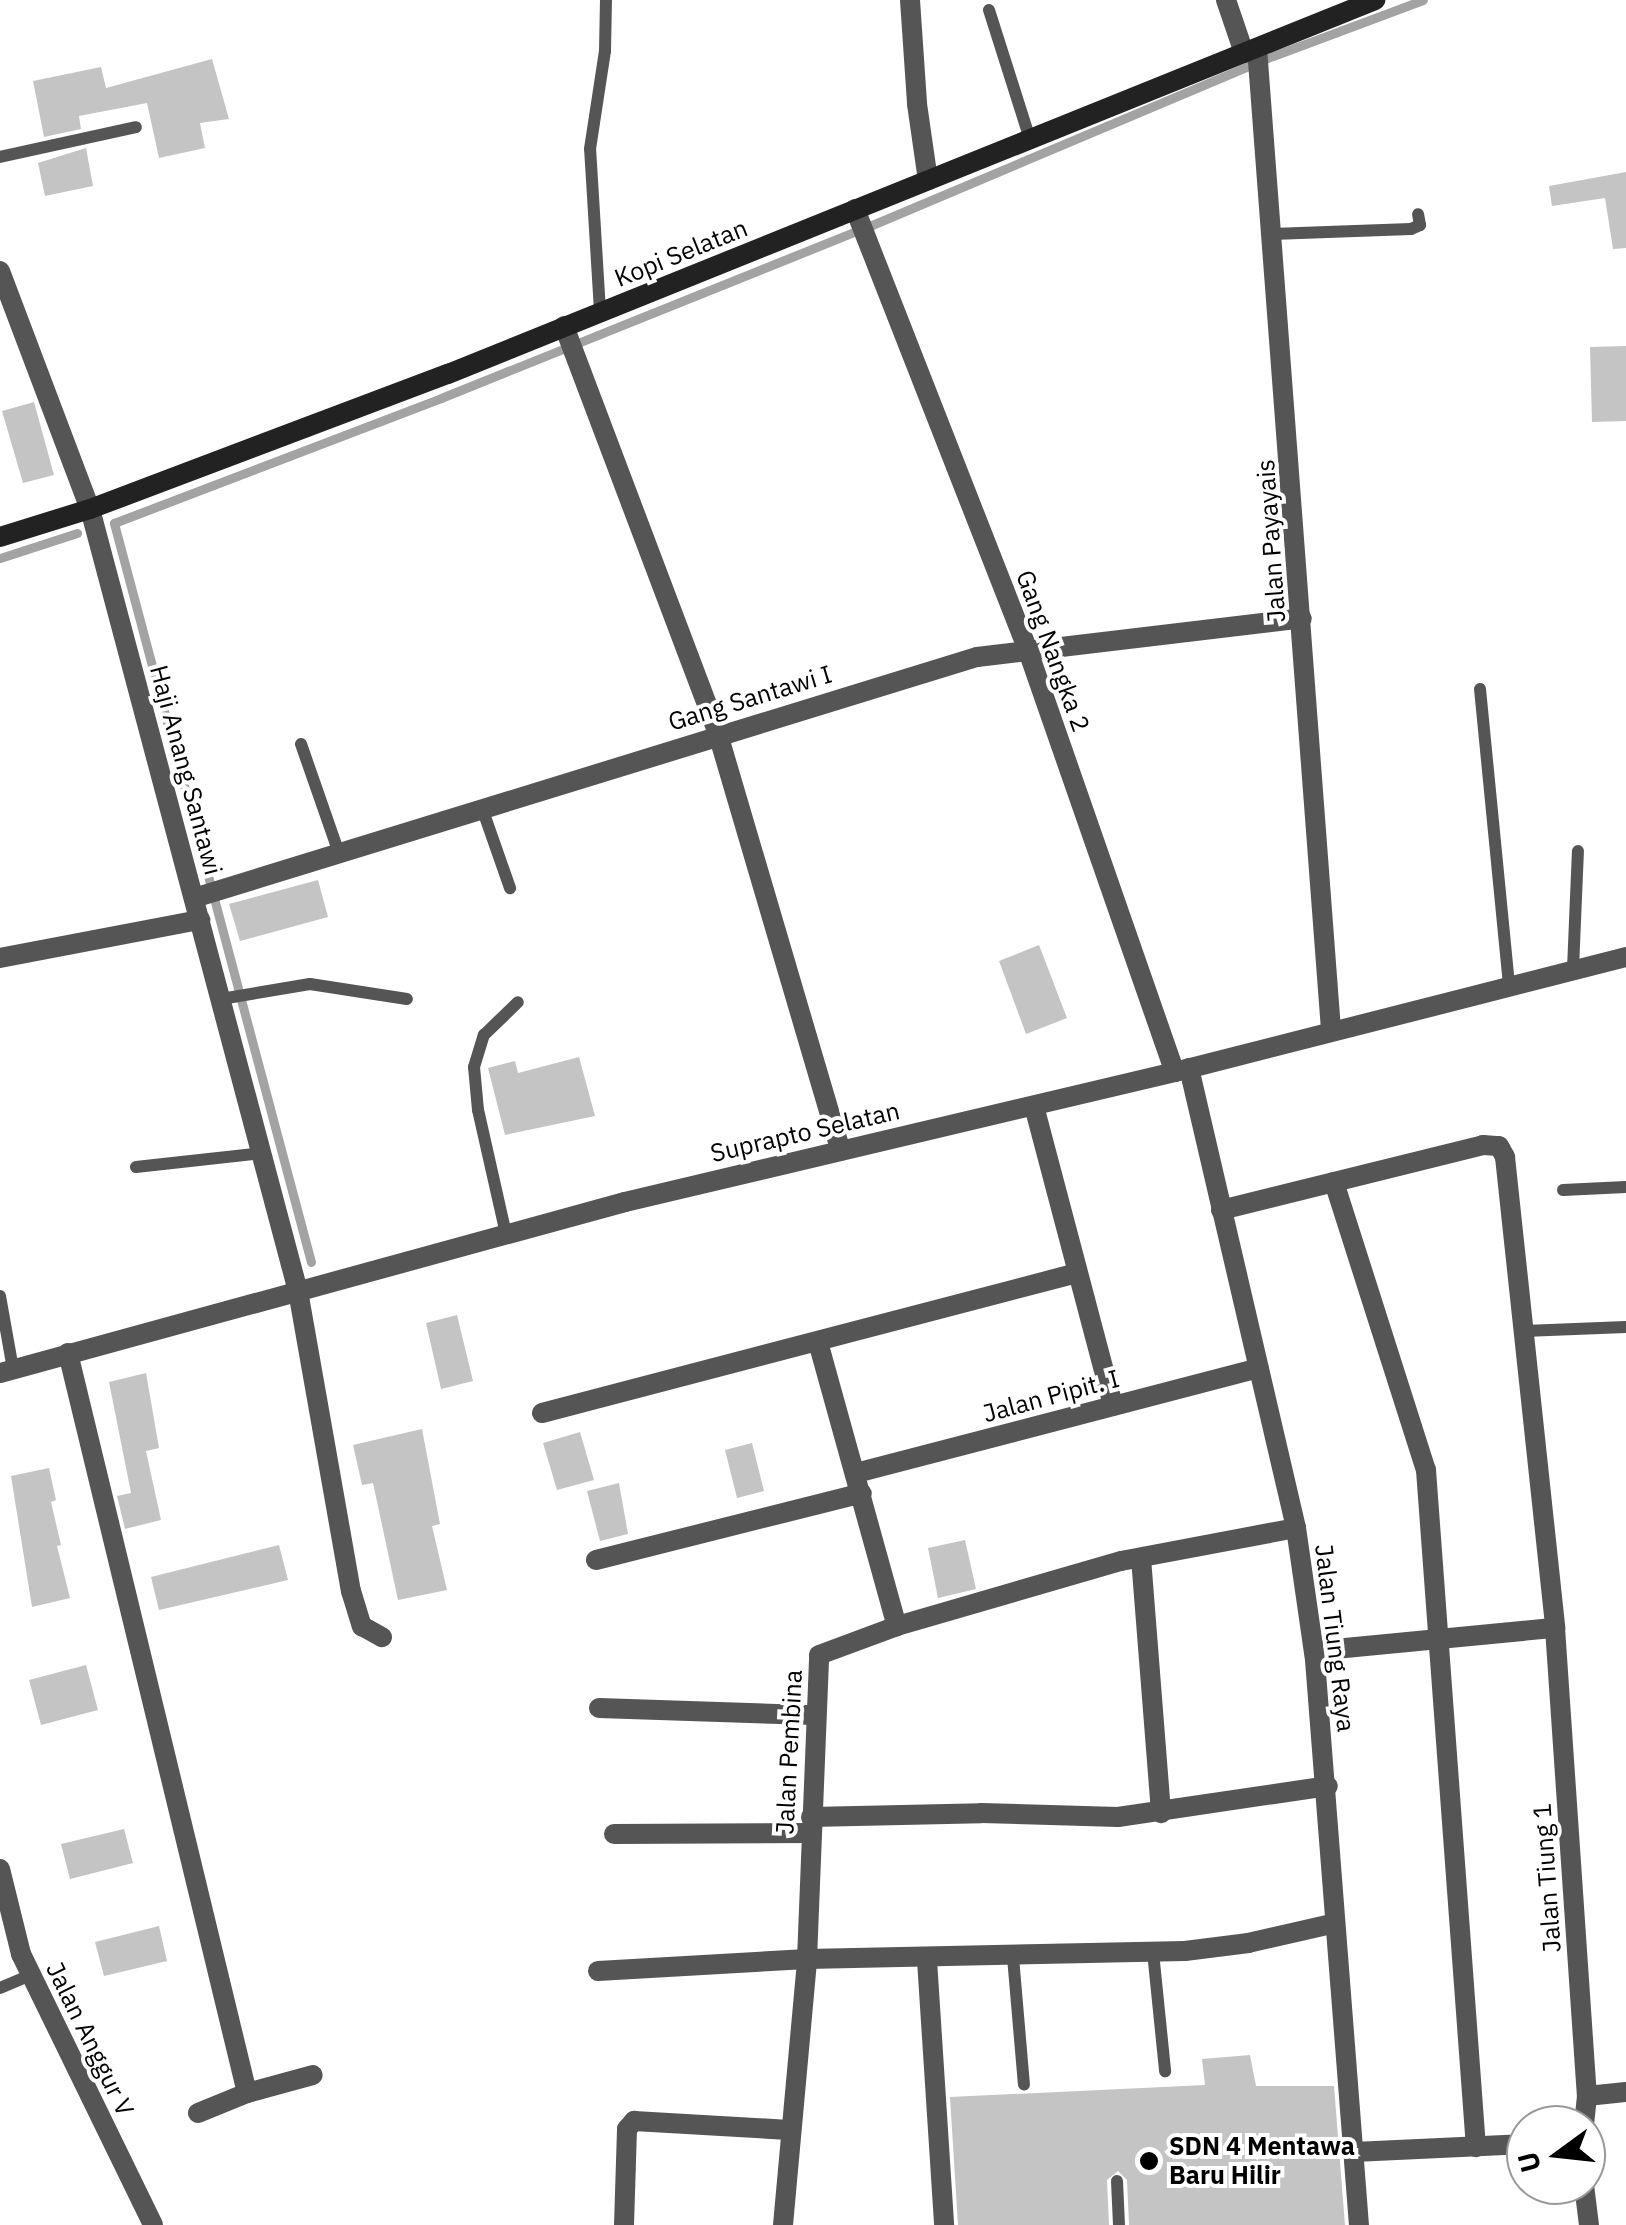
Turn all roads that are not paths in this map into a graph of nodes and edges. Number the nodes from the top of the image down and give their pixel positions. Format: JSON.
{"nodes":[{"id":1,"x":606,"y":0,"type":"edge"},
{"id":2,"x":910,"y":0,"type":"edge"},
{"id":3,"x":1226,"y":0,"type":"edge"},
{"id":4,"x":1375,"y":0,"type":"edge"},
{"id":5,"x":989,"y":10,"type":"dead end"},
{"id":6,"x":1255,"y":58,"type":"junction"},
{"id":7,"x":136,"y":127,"type":"dead end"},
{"id":8,"x":1030,"y":139,"type":"junction"},
{"id":9,"x":0,"y":157,"type":"edge"},
{"id":10,"x":928,"y":180,"type":"junction"},
{"id":11,"x":1418,"y":214,"type":"dead end"},
{"id":12,"x":858,"y":217,"type":"junction"},
{"id":13,"x":1272,"y":234,"type":"junction"},
{"id":14,"x":0,"y":271,"type":"edge"},
{"id":15,"x":600,"y":312,"type":"junction"},
{"id":16,"x":570,"y":340,"type":"junction"},
{"id":17,"x":90,"y":509,"type":"junction"},
{"id":18,"x":0,"y":537,"type":"edge"},
{"id":19,"x":1302,"y":618,"type":"junction"},
{"id":20,"x":1026,"y":648,"type":"junction"},
{"id":21,"x":1480,"y":689,"type":"dead end"},
{"id":22,"x":718,"y":734,"type":"junction"},
{"id":23,"x":301,"y":744,"type":"dead end"},
{"id":24,"x":482,"y":808,"type":"junction"},
{"id":25,"x":1578,"y":851,"type":"dead end"},
{"id":26,"x":339,"y":853,"type":"junction"},
{"id":27,"x":510,"y":888,"type":"dead end"},
{"id":28,"x":208,"y":894,"type":"junction"},
{"id":29,"x":200,"y":920,"type":"junction"},
{"id":30,"x":1626,"y":957,"type":"edge"},
{"id":31,"x":0,"y":958,"type":"edge"},
{"id":32,"x":1572,"y":969,"type":"junction"},
{"id":33,"x":1508,"y":986,"type":"junction"},
{"id":34,"x":407,"y":999,"type":"dead end"},
{"id":35,"x":221,"y":1000,"type":"junction"},
{"id":36,"x":518,"y":1002,"type":"dead end"},
{"id":37,"x":1331,"y":1031,"type":"junction"},
{"id":38,"x":1182,"y":1070,"type":"junction"},
{"id":39,"x":1034,"y":1106,"type":"junction"},
{"id":40,"x":840,"y":1148,"type":"junction"},
{"id":41,"x":262,"y":1153,"type":"junction"},
{"id":42,"x":136,"y":1167,"type":"dead end"},
{"id":43,"x":1334,"y":1182,"type":"junction"},
{"id":44,"x":1626,"y":1187,"type":"edge"},
{"id":45,"x":1563,"y":1190,"type":"dead end"},
{"id":46,"x":1221,"y":1210,"type":"junction"},
{"id":47,"x":506,"y":1234,"type":"junction"},
{"id":48,"x":1077,"y":1273,"type":"junction"},
{"id":49,"x":298,"y":1291,"type":"junction"},
{"id":50,"x":0,"y":1296,"type":"edge"},
{"id":51,"x":1626,"y":1328,"type":"edge"},
{"id":52,"x":1524,"y":1331,"type":"junction"},
{"id":53,"x":818,"y":1342,"type":"junction"},
{"id":54,"x":68,"y":1353,"type":"junction"},
{"id":55,"x":1258,"y":1368,"type":"junction"},
{"id":56,"x":6,"y":1371,"type":"edge"},
{"id":57,"x":1112,"y":1406,"type":"junction"},
{"id":58,"x":542,"y":1414,"type":"dead end"},
{"id":59,"x":859,"y":1482,"type":"junction"},
{"id":60,"x":1296,"y":1528,"type":"junction"},
{"id":61,"x":1141,"y":1558,"type":"junction"},
{"id":62,"x":596,"y":1560,"type":"dead end"},
{"id":63,"x":897,"y":1626,"type":"junction"},
{"id":64,"x":1554,"y":1628,"type":"junction"},
{"id":65,"x":382,"y":1638,"type":"dead end"},
{"id":66,"x":1440,"y":1642,"type":"junction"},
{"id":67,"x":1314,"y":1651,"type":"junction"},
{"id":68,"x":598,"y":1708,"type":"dead end"},
{"id":69,"x":814,"y":1716,"type":"junction"},
{"id":70,"x":1328,"y":1786,"type":"junction"},
{"id":71,"x":1162,"y":1812,"type":"junction"},
{"id":72,"x":810,"y":1825,"type":"junction"},
{"id":73,"x":614,"y":1834,"type":"dead end"},
{"id":74,"x":0,"y":1869,"type":"edge"},
{"id":75,"x":1335,"y":1923,"type":"junction"},
{"id":76,"x":1152,"y":1952,"type":"junction"},
{"id":77,"x":1013,"y":1957,"type":"junction"},
{"id":78,"x":806,"y":1959,"type":"junction"},
{"id":79,"x":927,"y":1960,"type":"junction"},
{"id":80,"x":598,"y":1970,"type":"dead end"},
{"id":81,"x":31,"y":1975,"type":"junction"},
{"id":82,"x":0,"y":1988,"type":"edge"},
{"id":83,"x":1165,"y":2071,"type":"dead end"},
{"id":84,"x":313,"y":2076,"type":"dead end"},
{"id":85,"x":1024,"y":2084,"type":"dead end"},
{"id":86,"x":1626,"y":2092,"type":"edge"},
{"id":87,"x":248,"y":2093,"type":"junction"},
{"id":88,"x":1587,"y":2096,"type":"junction"},
{"id":89,"x":1586,"y":2105,"type":"edge"},
{"id":90,"x":198,"y":2113,"type":"dead end"},
{"id":91,"x":790,"y":2130,"type":"junction"},
{"id":92,"x":1506,"y":2145,"type":"edge"},
{"id":93,"x":1476,"y":2147,"type":"junction"},
{"id":94,"x":1354,"y":2152,"type":"junction"},
{"id":95,"x":1117,"y":2181,"type":"dead end"},
{"id":96,"x":153,"y":2225,"type":"edge"},
{"id":97,"x":624,"y":2225,"type":"edge"},
{"id":98,"x":783,"y":2225,"type":"edge"},
{"id":99,"x":944,"y":2225,"type":"edge"},
{"id":100,"x":1119,"y":2225,"type":"edge"},
{"id":101,"x":1358,"y":2225,"type":"edge"}],
"edges":[{"from":1,"to":15,"type":"lane"},
{"from":2,"to":10,"type":"street"},
{"from":3,"to":6,"type":"street","name":"Jalan Payayais"},
{"from":4,"to":6,"type":"street","name":"Kopi Selatan"},
{"from":5,"to":8,"type":"lane"},
{"from":6,"to":8,"type":"street","name":"Kopi Selatan"},
{"from":6,"to":13,"type":"street","name":"Jalan Payayais"},
{"from":7,"to":9,"type":"lane"},
{"from":8,"to":10,"type":"street","name":"Kopi Selatan"},
{"from":10,"to":12,"type":"street","name":"Kopi Selatan"},
{"from":11,"to":13,"type":"lane"},
{"from":12,"to":15,"type":"street","name":"Kopi Selatan"},
{"from":12,"to":20,"type":"street","name":"Gang Nangka 2"},
{"from":13,"to":19,"type":"street","name":"Jalan Payayais"},
{"from":14,"to":17,"type":"street","name":"Haji Anang Santawi"},
{"from":15,"to":16,"type":"street","name":"Kopi Selatan"},
{"from":16,"to":17,"type":"street","name":"Kopi Selatan"},
{"from":16,"to":22,"type":"street"},
{"from":17,"to":18,"type":"street","name":"Kopi Selatan"},
{"from":17,"to":28,"type":"street","name":"Haji Anang Santawi"},
{"from":19,"to":20,"type":"street","name":"Gang Santawi I"},
{"from":19,"to":37,"type":"street","name":"Jalan Payayais"},
{"from":20,"to":22,"type":"street","name":"Gang Santawi I"},
{"from":20,"to":38,"type":"street","name":"Gang Nangka 2"},
{"from":21,"to":33,"type":"lane"},
{"from":22,"to":24,"type":"street","name":"Gang Santawi I"},
{"from":22,"to":40,"type":"street"},
{"from":23,"to":26,"type":"lane"},
{"from":24,"to":26,"type":"street","name":"Gang Santawi I"},
{"from":24,"to":27,"type":"lane"},
{"from":25,"to":32,"type":"lane"},
{"from":26,"to":28,"type":"street","name":"Gang Santawi I"},
{"from":28,"to":29,"type":"street","name":"Haji Anang Santawi"},
{"from":29,"to":31,"type":"street"},
{"from":29,"to":35,"type":"street","name":"Haji Anang Santawi"},
{"from":30,"to":32,"type":"street","name":"Suprapto Selatan"},
{"from":32,"to":33,"type":"street","name":"Suprapto Selatan"},
{"from":33,"to":37,"type":"street","name":"Suprapto Selatan"},
{"from":34,"to":35,"type":"lane"},
{"from":35,"to":41,"type":"street","name":"Haji Anang Santawi"},
{"from":36,"to":47,"type":"lane"},
{"from":37,"to":38,"type":"street","name":"Suprapto Selatan"},
{"from":38,"to":39,"type":"street","name":"Suprapto Selatan"},
{"from":38,"to":46,"type":"street","name":"Jalan Tiung Raya"},
{"from":39,"to":40,"type":"street","name":"Suprapto Selatan"},
{"from":39,"to":48,"type":"street"},
{"from":40,"to":47,"type":"street","name":"Suprapto Selatan"},
{"from":41,"to":42,"type":"lane"},
{"from":41,"to":49,"type":"street","name":"Haji Anang Santawi"},
{"from":43,"to":46,"type":"street"},
{"from":43,"to":52,"type":"street","name":"Jalan Tiung 1"},
{"from":43,"to":66,"type":"street"},
{"from":44,"to":45,"type":"lane"},
{"from":46,"to":55,"type":"street","name":"Jalan Tiung Raya"},
{"from":47,"to":49,"type":"street","name":"Suprapto Selatan"},
{"from":48,"to":53,"type":"street"},
{"from":48,"to":57,"type":"street"},
{"from":49,"to":54,"type":"street","name":"Suprapto Selatan"},
{"from":49,"to":65,"type":"street","name":"Haji Anang Santawi"},
{"from":50,"to":56,"type":"lane"},
{"from":51,"to":52,"type":"lane"},
{"from":52,"to":64,"type":"street","name":"Jalan Tiung 1"},
{"from":53,"to":58,"type":"street"},
{"from":53,"to":59,"type":"street"},
{"from":54,"to":56,"type":"street","name":"Suprapto Selatan"},
{"from":54,"to":87,"type":"street"},
{"from":55,"to":57,"type":"street","name":"Jalan Pipit. I"},
{"from":55,"to":60,"type":"street","name":"Jalan Tiung Raya"},
{"from":57,"to":59,"type":"street","name":"Jalan Pipit. I"},
{"from":59,"to":62,"type":"street","name":"Jalan Pipit. I"},
{"from":59,"to":63,"type":"street"},
{"from":60,"to":61,"type":"street","name":"Jalan Pembina"},
{"from":60,"to":67,"type":"street","name":"Jalan Tiung Raya"},
{"from":61,"to":63,"type":"street","name":"Jalan Pembina"},
{"from":61,"to":71,"type":"street"},
{"from":63,"to":69,"type":"street","name":"Jalan Pembina"},
{"from":64,"to":66,"type":"street"},
{"from":64,"to":88,"type":"street","name":"Jalan Tiung 1"},
{"from":66,"to":67,"type":"street"},
{"from":66,"to":93,"type":"street"},
{"from":67,"to":70,"type":"street","name":"Jalan Tiung Raya"},
{"from":68,"to":69,"type":"street"},
{"from":69,"to":72,"type":"street","name":"Jalan Pembina"},
{"from":70,"to":71,"type":"street"},
{"from":70,"to":75,"type":"street","name":"Jalan Tiung Raya"},
{"from":71,"to":72,"type":"street"},
{"from":72,"to":73,"type":"street"},
{"from":72,"to":78,"type":"street","name":"Jalan Pembina"},
{"from":74,"to":81,"type":"street","name":"Jalan Anggur V"},
{"from":75,"to":76,"type":"street"},
{"from":75,"to":94,"type":"street","name":"Jalan Tiung Raya"},
{"from":76,"to":77,"type":"street"},
{"from":76,"to":83,"type":"lane"},
{"from":77,"to":79,"type":"street"},
{"from":77,"to":85,"type":"lane"},
{"from":78,"to":79,"type":"street"},
{"from":78,"to":80,"type":"street"},
{"from":78,"to":91,"type":"street","name":"Jalan Pembina"},
{"from":79,"to":99,"type":"street"},
{"from":81,"to":82,"type":"lane"},
{"from":81,"to":96,"type":"street","name":"Jalan Anggur V"},
{"from":84,"to":87,"type":"street"},
{"from":86,"to":88,"type":"street"},
{"from":87,"to":90,"type":"street"},
{"from":88,"to":89,"type":"street","name":"Jalan Tiung 1"},
{"from":91,"to":97,"type":"street"},
{"from":91,"to":98,"type":"street","name":"Jalan Pembina"},
{"from":92,"to":93,"type":"street"},
{"from":93,"to":94,"type":"street"},
{"from":94,"to":101,"type":"street","name":"Jalan Tiung Raya"},
{"from":95,"to":100,"type":"lane"}]}
